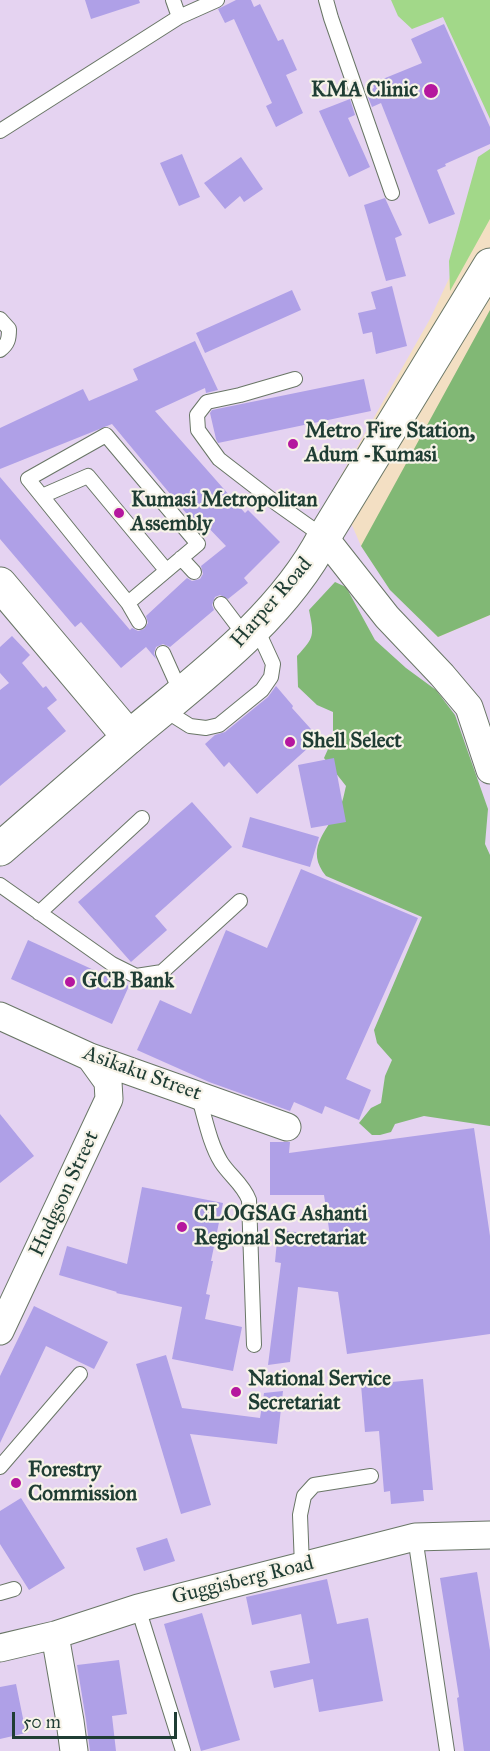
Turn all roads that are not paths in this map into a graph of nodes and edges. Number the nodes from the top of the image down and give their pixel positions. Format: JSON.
{"nodes":[{"id":1,"x":173,"y":0,"type":"edge"},
{"id":2,"x":217,"y":0,"type":"edge"},
{"id":3,"x":326,"y":0,"type":"edge"},
{"id":4,"x":179,"y":17,"type":"junction"},
{"id":5,"x":0,"y":131,"type":"edge"},
{"id":6,"x":392,"y":193,"type":"dead end"},
{"id":7,"x":490,"y":265,"type":"edge"},
{"id":8,"x":0,"y":319,"type":"edge"},
{"id":9,"x":0,"y":350,"type":"edge"},
{"id":10,"x":295,"y":379,"type":"dead end"},
{"id":11,"x":42,"y":496,"type":"junction"},
{"id":12,"x":324,"y":537,"type":"junction"},
{"id":13,"x":182,"y":558,"type":"junction"},
{"id":14,"x":166,"y":570,"type":"junction"},
{"id":15,"x":194,"y":572,"type":"dead end"},
{"id":16,"x":0,"y":584,"type":"edge"},
{"id":17,"x":128,"y":603,"type":"junction"},
{"id":18,"x":221,"y":604,"type":"dead end"},
{"id":19,"x":139,"y":622,"type":"dead end"},
{"id":20,"x":251,"y":632,"type":"junction"},
{"id":21,"x":163,"y":653,"type":"dead end"},
{"id":22,"x":172,"y":701,"type":"junction"},
{"id":23,"x":129,"y":737,"type":"junction"},
{"id":24,"x":490,"y":770,"type":"edge"},
{"id":25,"x":142,"y":818,"type":"dead end"},
{"id":26,"x":0,"y":849,"type":"edge"},
{"id":27,"x":0,"y":885,"type":"edge"},
{"id":28,"x":240,"y":901,"type":"dead end"},
{"id":29,"x":39,"y":913,"type":"junction"},
{"id":30,"x":0,"y":1016,"type":"edge"},
{"id":31,"x":90,"y":1057,"type":"junction"},
{"id":32,"x":198,"y":1095,"type":"junction"},
{"id":33,"x":287,"y":1126,"type":"dead end"},
{"id":34,"x":0,"y":1331,"type":"edge"},
{"id":35,"x":254,"y":1345,"type":"dead end"},
{"id":36,"x":80,"y":1374,"type":"dead end"},
{"id":37,"x":0,"y":1467,"type":"edge"},
{"id":38,"x":371,"y":1476,"type":"dead end"},
{"id":39,"x":490,"y":1535,"type":"edge"},
{"id":40,"x":415,"y":1537,"type":"junction"},
{"id":41,"x":302,"y":1566,"type":"junction"},
{"id":42,"x":14,"y":1589,"type":"dead end"},
{"id":43,"x":0,"y":1593,"type":"edge"},
{"id":44,"x":138,"y":1608,"type":"junction"},
{"id":45,"x":55,"y":1635,"type":"junction"},
{"id":46,"x":0,"y":1648,"type":"edge"},
{"id":47,"x":74,"y":1751,"type":"edge"},
{"id":48,"x":183,"y":1751,"type":"edge"},
{"id":49,"x":447,"y":1751,"type":"edge"}],
"edges":[{"from":1,"to":4,"type":"lane"},
{"from":2,"to":4,"type":"lane"},
{"from":3,"to":6,"type":"lane"},
{"from":4,"to":5,"type":"lane"},
{"from":7,"to":12,"type":"main road","name":"Harper Road"},
{"from":8,"to":9,"type":"lane"},
{"from":10,"to":12,"type":"lane"},
{"from":11,"to":13,"type":"lane"},
{"from":11,"to":14,"type":"lane"},
{"from":11,"to":17,"type":"lane"},
{"from":12,"to":20,"type":"main road","name":"Harper Road"},
{"from":12,"to":24,"type":"street"},
{"from":13,"to":14,"type":"lane"},
{"from":13,"to":15,"type":"lane"},
{"from":14,"to":17,"type":"lane"},
{"from":16,"to":23,"type":"main road"},
{"from":17,"to":19,"type":"lane"},
{"from":18,"to":20,"type":"lane"},
{"from":20,"to":22,"type":"main road","name":"Harper Road"},
{"from":20,"to":22,"type":"lane"},
{"from":21,"to":22,"type":"lane"},
{"from":22,"to":23,"type":"main road","name":"Harper Road"},
{"from":23,"to":26,"type":"main road","name":"Harper Road"},
{"from":25,"to":29,"type":"lane"},
{"from":27,"to":29,"type":"lane"},
{"from":28,"to":29,"type":"lane"},
{"from":30,"to":31,"type":"street","name":"Asikaku Street"},
{"from":31,"to":32,"type":"street","name":"Asikaku Street"},
{"from":31,"to":34,"type":"street","name":"Hudgson Street"},
{"from":32,"to":33,"type":"street","name":"Asikaku Street"},
{"from":32,"to":35,"type":"lane"},
{"from":36,"to":37,"type":"lane"},
{"from":38,"to":41,"type":"lane"},
{"from":39,"to":40,"type":"street","name":"Guggisberg Road"},
{"from":40,"to":41,"type":"street","name":"Guggisberg Road"},
{"from":40,"to":49,"type":"lane"},
{"from":41,"to":44,"type":"street","name":"Guggisberg Road"},
{"from":42,"to":43,"type":"lane"},
{"from":44,"to":45,"type":"street","name":"Guggisberg Road"},
{"from":44,"to":48,"type":"lane"},
{"from":45,"to":46,"type":"street","name":"Guggisberg Road"},
{"from":45,"to":47,"type":"street"}]}
